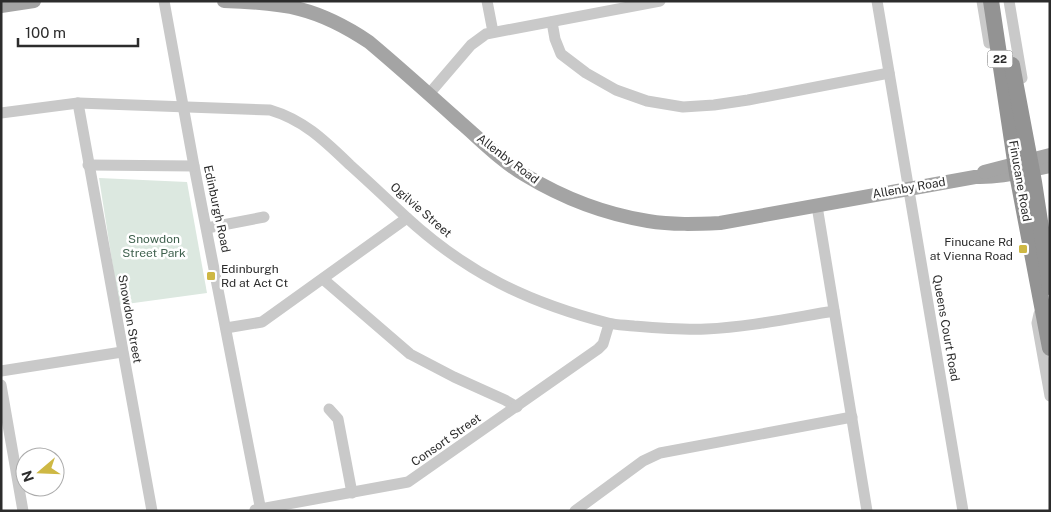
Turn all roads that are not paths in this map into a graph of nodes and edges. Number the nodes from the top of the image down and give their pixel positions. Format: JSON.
{"nodes":[{"id":1,"x":34,"y":1,"type":"edge"},
{"id":2,"x":164,"y":1,"type":"edge"},
{"id":3,"x":224,"y":1,"type":"edge"},
{"id":4,"x":487,"y":1,"type":"edge"},
{"id":5,"x":660,"y":1,"type":"edge"},
{"id":6,"x":877,"y":1,"type":"edge"},
{"id":7,"x":982,"y":1,"type":"edge"},
{"id":8,"x":991,"y":1,"type":"edge"},
{"id":9,"x":1001,"y":1,"type":"edge"},
{"id":10,"x":1009,"y":1,"type":"edge"},
{"id":11,"x":271,"y":2,"type":"edge"},
{"id":12,"x":1,"y":6,"type":"edge"},
{"id":13,"x":552,"y":22,"type":"junction"},
{"id":14,"x":493,"y":32,"type":"junction"},
{"id":15,"x":889,"y":73,"type":"junction"},
{"id":16,"x":429,"y":94,"type":"junction"},
{"id":17,"x":1019,"y":101,"type":"junction"},
{"id":18,"x":78,"y":103,"type":"junction"},
{"id":19,"x":183,"y":106,"type":"junction"},
{"id":20,"x":1,"y":113,"type":"edge"},
{"id":21,"x":1009,"y":116,"type":"junction"},
{"id":22,"x":1050,"y":155,"type":"edge"},
{"id":23,"x":88,"y":165,"type":"junction"},
{"id":24,"x":194,"y":166,"type":"junction"},
{"id":25,"x":1024,"y":166,"type":"junction"},
{"id":26,"x":1050,"y":166,"type":"edge"},
{"id":27,"x":908,"y":188,"type":"junction"},
{"id":28,"x":817,"y":206,"type":"junction"},
{"id":29,"x":264,"y":217,"type":"dead end"},
{"id":30,"x":408,"y":218,"type":"junction"},
{"id":31,"x":207,"y":228,"type":"junction"},
{"id":32,"x":323,"y":279,"type":"junction"},
{"id":33,"x":1049,"y":283,"type":"edge"},
{"id":34,"x":1042,"y":305,"type":"junction"},
{"id":35,"x":834,"y":311,"type":"junction"},
{"id":36,"x":609,"y":324,"type":"junction"},
{"id":37,"x":226,"y":328,"type":"junction"},
{"id":38,"x":1050,"y":348,"type":"edge"},
{"id":39,"x":122,"y":352,"type":"junction"},
{"id":40,"x":1,"y":371,"type":"edge"},
{"id":41,"x":1,"y":385,"type":"edge"},
{"id":42,"x":1050,"y":396,"type":"edge"},
{"id":43,"x":517,"y":408,"type":"junction"},
{"id":44,"x":329,"y":409,"type":"dead end"},
{"id":45,"x":852,"y":417,"type":"junction"},
{"id":46,"x":352,"y":493,"type":"junction"},
{"id":47,"x":258,"y":510,"type":"edge"},
{"id":48,"x":24,"y":511,"type":"edge"},
{"id":49,"x":152,"y":511,"type":"edge"},
{"id":50,"x":575,"y":511,"type":"edge"},
{"id":51,"x":868,"y":511,"type":"edge"},
{"id":52,"x":964,"y":511,"type":"edge"}],
"edges":[{"from":1,"to":12,"type":"main road"},
{"from":2,"to":19,"type":"street","name":"Edinburgh Road"},
{"from":3,"to":11,"type":"main road","name":"Allenby Road"},
{"from":4,"to":14,"type":"street"},
{"from":5,"to":13,"type":"street"},
{"from":6,"to":15,"type":"street","name":"Queens Court Road"},
{"from":7,"to":21,"type":"street","name":"Finucane Road"},
{"from":8,"to":21,"type":"highway","name":"Finucane Road","number":"22"},
{"from":9,"to":17,"type":"highway","name":"Finucane Road","number":"22"},
{"from":10,"to":17,"type":"street","name":"Finucane Road"},
{"from":11,"to":16,"type":"main road","name":"Allenby Road"},
{"from":13,"to":14,"type":"street"},
{"from":13,"to":15,"type":"street"},
{"from":14,"to":16,"type":"street"},
{"from":15,"to":27,"type":"street","name":"Queens Court Road"},
{"from":16,"to":28,"type":"main road","name":"Allenby Road"},
{"from":17,"to":25,"type":"highway","name":"Finucane Road","number":"22"},
{"from":18,"to":19,"type":"street","name":"Ogilvie Street"},
{"from":18,"to":20,"type":"street","name":"Ogilvie Street"},
{"from":18,"to":23,"type":"street","name":"Snowdon Street"},
{"from":19,"to":24,"type":"street","name":"Edinburgh Road"},
{"from":19,"to":30,"type":"street","name":"Ogilvie Street"},
{"from":21,"to":25,"type":"highway","name":"Finucane Road","number":"22"},
{"from":22,"to":25,"type":"main road"},
{"from":23,"to":24,"type":"street"},
{"from":23,"to":39,"type":"street","name":"Snowdon Street"},
{"from":24,"to":31,"type":"street","name":"Edinburgh Road"},
{"from":25,"to":26,"type":"main road"},
{"from":25,"to":27,"type":"main road","name":"Allenby Road"},
{"from":25,"to":33,"type":"highway","name":"Finucane Road","number":"22"},
{"from":25,"to":34,"type":"highway","name":"Finucane Road","number":"22"},
{"from":27,"to":28,"type":"main road","name":"Allenby Road"},
{"from":27,"to":52,"type":"street","name":"Queens Court Road"},
{"from":28,"to":35,"type":"street"},
{"from":29,"to":31,"type":"street"},
{"from":30,"to":32,"type":"street"},
{"from":30,"to":36,"type":"street","name":"Ogilvie Street"},
{"from":31,"to":37,"type":"street","name":"Edinburgh Road"},
{"from":32,"to":37,"type":"street"},
{"from":32,"to":43,"type":"street"},
{"from":34,"to":38,"type":"highway","name":"Finucane Road","number":"22"},
{"from":34,"to":42,"type":"street","name":"Finucane Road"},
{"from":35,"to":36,"type":"street","name":"Ogilvie Street"},
{"from":35,"to":45,"type":"street"},
{"from":36,"to":43,"type":"street","name":"Consort Street"},
{"from":37,"to":47,"type":"street","name":"Edinburgh Road"},
{"from":39,"to":40,"type":"street"},
{"from":39,"to":49,"type":"street","name":"Snowdon Street"},
{"from":41,"to":48,"type":"street"},
{"from":43,"to":46,"type":"street","name":"Consort Street"},
{"from":44,"to":46,"type":"street"},
{"from":45,"to":50,"type":"street"},
{"from":45,"to":51,"type":"street"},
{"from":46,"to":47,"type":"street","name":"Consort Street"}]}
